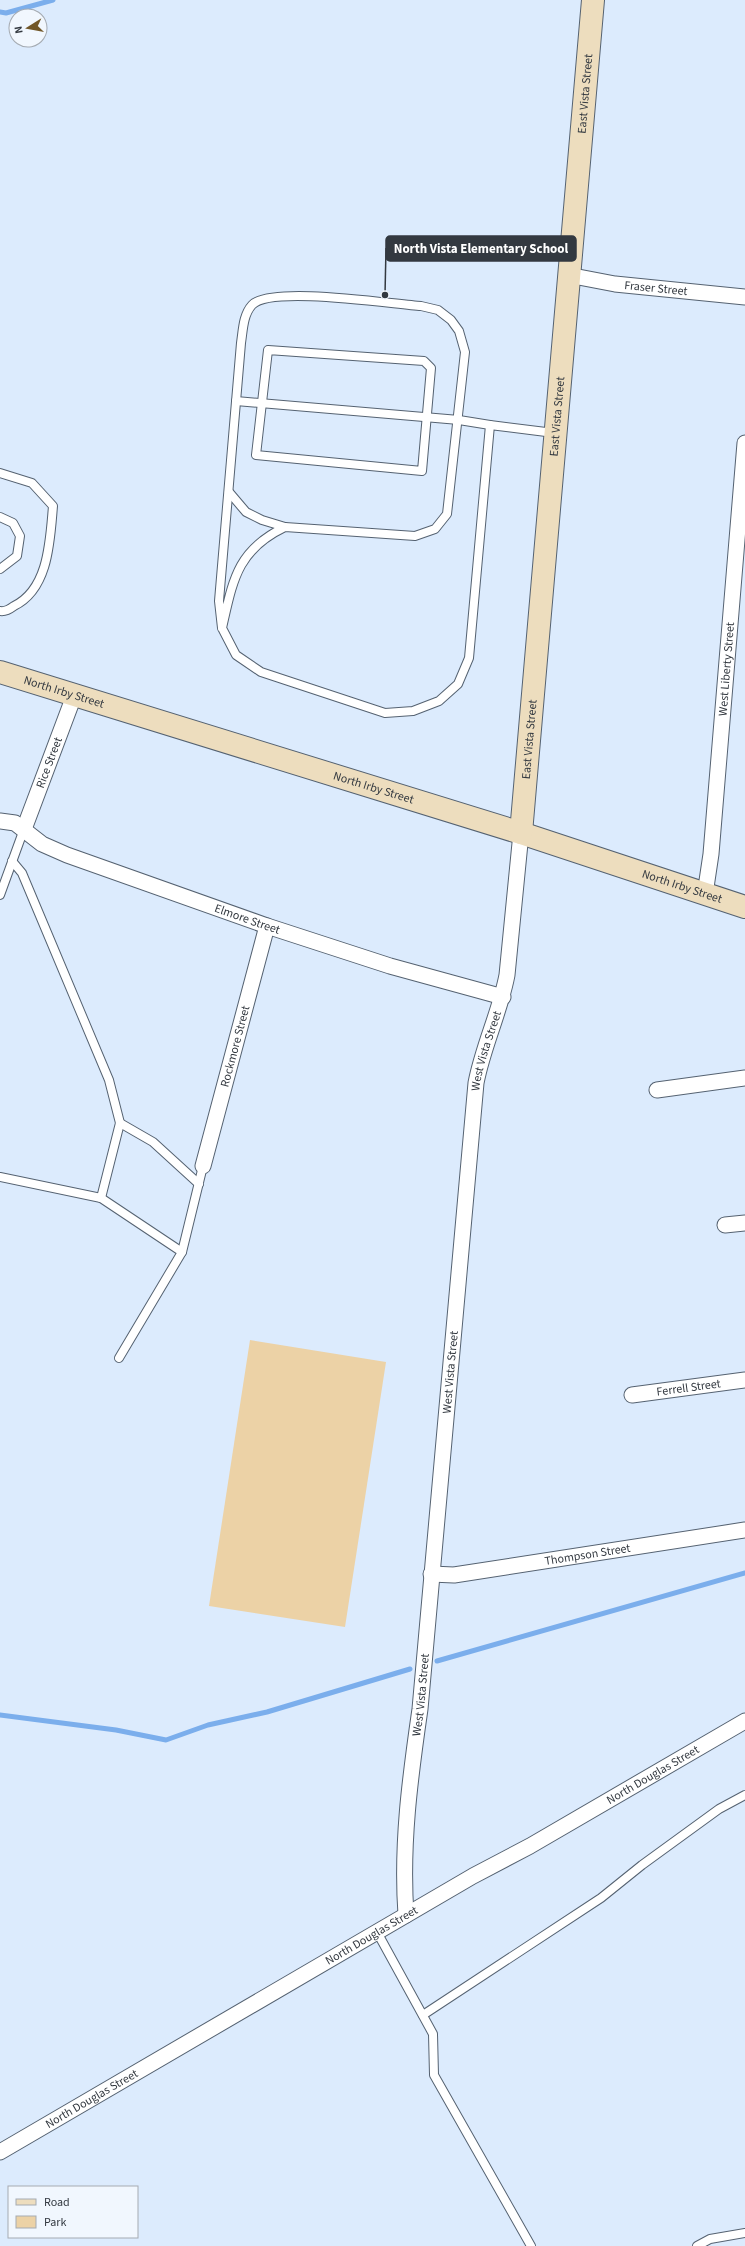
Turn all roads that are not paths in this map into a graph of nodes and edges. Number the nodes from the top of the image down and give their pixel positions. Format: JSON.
{"nodes":[{"id":1,"x":593,"y":0,"type":"edge"},
{"id":2,"x":568,"y":275,"type":"junction"},
{"id":3,"x":745,"y":297,"type":"edge"},
{"id":4,"x":236,"y":401,"type":"junction"},
{"id":5,"x":260,"y":403,"type":"junction"},
{"id":6,"x":428,"y":418,"type":"junction"},
{"id":7,"x":458,"y":420,"type":"junction"},
{"id":8,"x":490,"y":425,"type":"junction"},
{"id":9,"x":555,"y":433,"type":"junction"},
{"id":10,"x":745,"y":444,"type":"edge"},
{"id":11,"x":0,"y":473,"type":"edge"},
{"id":12,"x":228,"y":492,"type":"junction"},
{"id":13,"x":0,"y":517,"type":"edge"},
{"id":14,"x":285,"y":527,"type":"junction"},
{"id":15,"x":0,"y":569,"type":"edge"},
{"id":16,"x":0,"y":611,"type":"edge"},
{"id":17,"x":222,"y":628,"type":"junction"},
{"id":18,"x":0,"y":672,"type":"edge"},
{"id":19,"x":74,"y":696,"type":"junction"},
{"id":20,"x":0,"y":821,"type":"edge"},
{"id":21,"x":24,"y":829,"type":"junction"},
{"id":22,"x":521,"y":833,"type":"junction"},
{"id":23,"x":12,"y":861,"type":"junction"},
{"id":24,"x":705,"y":894,"type":"junction"},
{"id":25,"x":0,"y":895,"type":"edge"},
{"id":26,"x":745,"y":907,"type":"edge"},
{"id":27,"x":266,"y":926,"type":"junction"},
{"id":28,"x":503,"y":997,"type":"junction"},
{"id":29,"x":745,"y":1078,"type":"edge"},
{"id":30,"x":658,"y":1090,"type":"dead end"},
{"id":31,"x":120,"y":1123,"type":"junction"},
{"id":32,"x":203,"y":1166,"type":"joint"},
{"id":33,"x":0,"y":1177,"type":"edge"},
{"id":34,"x":199,"y":1184,"type":"junction"},
{"id":35,"x":101,"y":1198,"type":"junction"},
{"id":36,"x":745,"y":1223,"type":"edge"},
{"id":37,"x":725,"y":1225,"type":"dead end"},
{"id":38,"x":182,"y":1252,"type":"junction"},
{"id":39,"x":120,"y":1358,"type":"dead end"},
{"id":40,"x":745,"y":1380,"type":"edge"},
{"id":41,"x":632,"y":1395,"type":"dead end"},
{"id":42,"x":745,"y":1530,"type":"edge"},
{"id":43,"x":430,"y":1574,"type":"junction"},
{"id":44,"x":745,"y":1721,"type":"edge"},
{"id":45,"x":745,"y":1795,"type":"edge"},
{"id":46,"x":406,"y":1915,"type":"junction"},
{"id":47,"x":378,"y":1932,"type":"junction"},
{"id":48,"x":423,"y":2015,"type":"junction"},
{"id":49,"x":0,"y":2152,"type":"edge"},
{"id":50,"x":745,"y":2232,"type":"edge"},
{"id":51,"x":531,"y":2246,"type":"edge"},
{"id":52,"x":697,"y":2246,"type":"edge"}],
"edges":[{"from":1,"to":2,"type":"street","name":"East Vista Street"},
{"from":2,"to":3,"type":"street","name":"Fraser Street"},
{"from":2,"to":9,"type":"street","name":"East Vista Street"},
{"from":4,"to":5,"type":"lane"},
{"from":4,"to":7,"type":"lane"},
{"from":4,"to":12,"type":"lane"},
{"from":5,"to":6,"type":"lane"},
{"from":5,"to":6,"type":"lane"},
{"from":5,"to":6,"type":"lane"},
{"from":6,"to":7,"type":"lane"},
{"from":7,"to":8,"type":"lane"},
{"from":7,"to":14,"type":"lane"},
{"from":8,"to":9,"type":"lane"},
{"from":8,"to":17,"type":"lane"},
{"from":9,"to":22,"type":"street","name":"East Vista Street"},
{"from":10,"to":24,"type":"street","name":"West Liberty Street"},
{"from":11,"to":16,"type":"lane"},
{"from":12,"to":14,"type":"lane"},
{"from":12,"to":17,"type":"lane"},
{"from":13,"to":15,"type":"lane"},
{"from":14,"to":17,"type":"lane"},
{"from":18,"to":19,"type":"street","name":"North Irby Street"},
{"from":19,"to":21,"type":"street","name":"Rice Street"},
{"from":19,"to":22,"type":"street","name":"North Irby Street"},
{"from":20,"to":21,"type":"street","name":"Elmore Street"},
{"from":21,"to":23,"type":"lane"},
{"from":21,"to":27,"type":"street","name":"Elmore Street"},
{"from":22,"to":24,"type":"street","name":"North Irby Street"},
{"from":22,"to":28,"type":"street","name":"West Vista Street"},
{"from":23,"to":25,"type":"lane"},
{"from":23,"to":31,"type":"lane"},
{"from":24,"to":26,"type":"street","name":"North Irby Street"},
{"from":27,"to":28,"type":"street","name":"Elmore Street"},
{"from":27,"to":32,"type":"street","name":"Rockmore Street"},
{"from":28,"to":43,"type":"street","name":"West Vista Street"},
{"from":29,"to":30,"type":"street"},
{"from":31,"to":34,"type":"lane"},
{"from":31,"to":35,"type":"lane"},
{"from":32,"to":34,"type":"lane"},
{"from":33,"to":35,"type":"lane"},
{"from":34,"to":38,"type":"lane"},
{"from":35,"to":38,"type":"lane"},
{"from":36,"to":37,"type":"street"},
{"from":38,"to":39,"type":"lane"},
{"from":40,"to":41,"type":"street","name":"Ferrell Street"},
{"from":42,"to":43,"type":"street","name":"Thompson Street"},
{"from":43,"to":46,"type":"street","name":"West Vista Street"},
{"from":44,"to":46,"type":"street","name":"North Douglas Street"},
{"from":45,"to":48,"type":"lane"},
{"from":46,"to":47,"type":"street","name":"North Douglas Street"},
{"from":47,"to":48,"type":"lane"},
{"from":47,"to":49,"type":"street","name":"North Douglas Street"},
{"from":48,"to":51,"type":"lane"},
{"from":50,"to":52,"type":"lane"}]}
